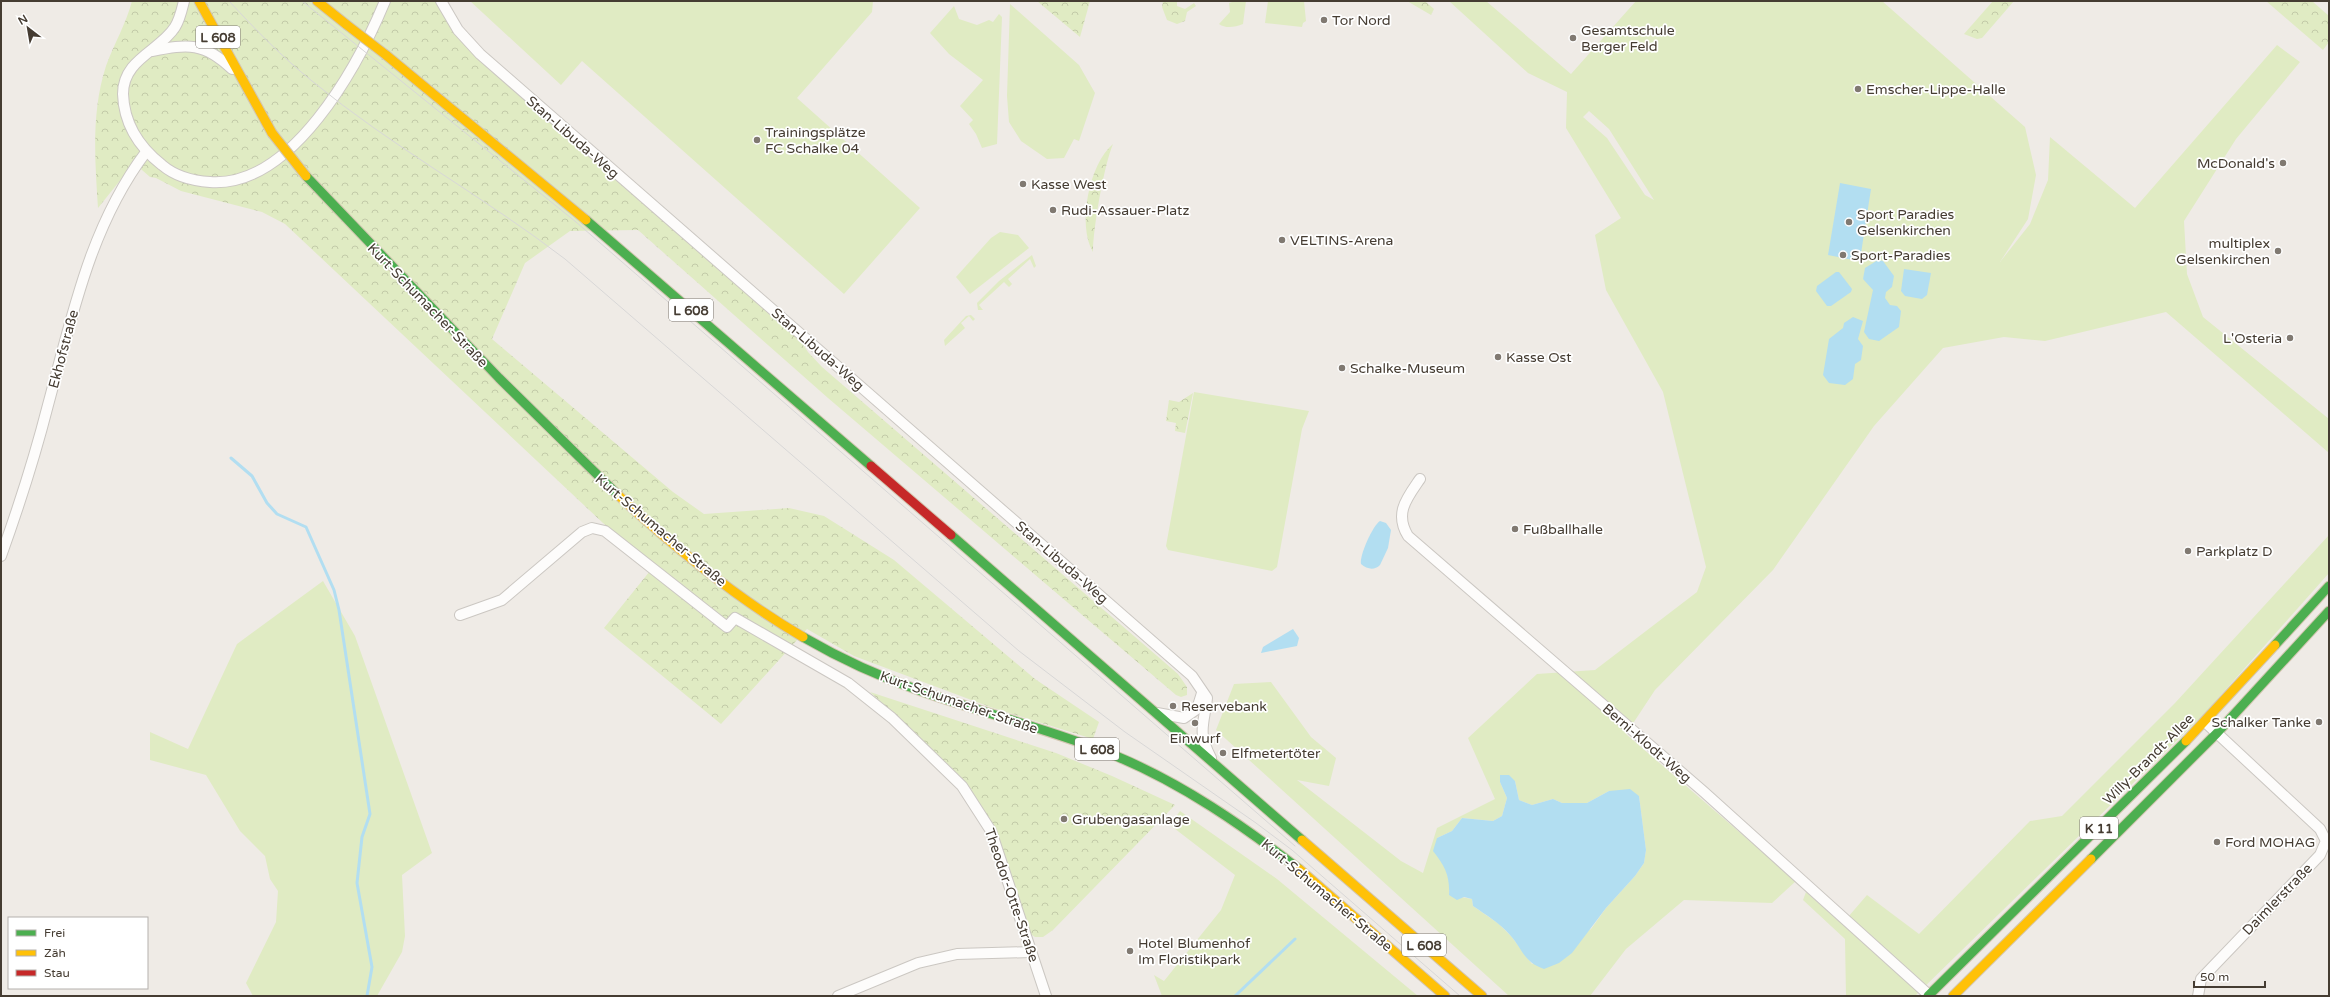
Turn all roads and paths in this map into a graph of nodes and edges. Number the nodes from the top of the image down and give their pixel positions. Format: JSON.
{"nodes":[{"id":1,"x":184,"y":1,"type":"edge"},
{"id":2,"x":199,"y":1,"type":"edge"},
{"id":3,"x":317,"y":1,"type":"edge"},
{"id":4,"x":385,"y":1,"type":"edge"},
{"id":5,"x":441,"y":1,"type":"edge"},
{"id":6,"x":148,"y":52,"type":"junction"},
{"id":7,"x":237,"y":73,"type":"junction"},
{"id":8,"x":146,"y":152,"type":"junction"},
{"id":9,"x":1420,"y":479,"type":"dead end"},
{"id":10,"x":1,"y":556,"type":"edge"},
{"id":11,"x":2329,"y":586,"type":"edge"},
{"id":12,"x":2329,"y":611,"type":"edge"},
{"id":13,"x":460,"y":615,"type":"dead end"},
{"id":14,"x":1203,"y":690,"type":"junction"},
{"id":15,"x":1153,"y":712,"type":"junction"},
{"id":16,"x":2205,"y":722,"type":"junction"},
{"id":17,"x":2217,"y":734,"type":"junction"},
{"id":18,"x":1214,"y":763,"type":"junction"},
{"id":19,"x":2328,"y":840,"type":"edge"},
{"id":20,"x":1031,"y":952,"type":"junction"},
{"id":21,"x":838,"y":996,"type":"edge"},
{"id":22,"x":1046,"y":996,"type":"edge"},
{"id":23,"x":1445,"y":996,"type":"edge"},
{"id":24,"x":1482,"y":996,"type":"edge"},
{"id":25,"x":1929,"y":996,"type":"edge"},
{"id":26,"x":1953,"y":996,"type":"edge"},
{"id":27,"x":2198,"y":996,"type":"edge"}],
"edges":[{"from":1,"to":6,"type":"street"},
{"from":2,"to":7,"type":"main road","name":"Kurt-Schumacher-Straße","number":"L 608"},
{"from":3,"to":15,"type":"main road","name":"Kurt-Schumacher-Straße","number":"L 608","bridge":true},
{"from":4,"to":8,"type":"street"},
{"from":5,"to":14,"type":"street","name":"Stan-Libuda-Weg"},
{"from":6,"to":7,"type":"street"},
{"from":6,"to":8,"type":"street"},
{"from":7,"to":23,"type":"main road","name":"Kurt-Schumacher-Straße","number":"L 608","bridge":true},
{"from":8,"to":10,"type":"street","name":"Ekhofstraße"},
{"from":9,"to":25,"type":"street","name":"Berni-Klodt-Weg"},
{"from":11,"to":16,"type":"main road","name":"Willy-Brandt-Allee","number":"K 11"},
{"from":12,"to":17,"type":"main road","number":"K 11"},
{"from":13,"to":20,"type":"street","name":"Theodor-Otte-Straße"},
{"from":14,"to":15,"type":"street"},
{"from":14,"to":18,"type":"street"},
{"from":15,"to":18,"type":"main road","name":"Kurt-Schumacher-Straße","number":"L 608"},
{"from":16,"to":17,"type":"street","name":"Daimlerstraße"},
{"from":16,"to":25,"type":"main road","name":"Willy-Brandt-Allee","number":"K 11"},
{"from":17,"to":19,"type":"street","name":"Daimlerstraße"},
{"from":17,"to":26,"type":"main road","number":"K 11"},
{"from":18,"to":24,"type":"main road","name":"Kurt-Schumacher-Straße","number":"L 608"},
{"from":19,"to":27,"type":"street","name":"Daimlerstraße"},
{"from":20,"to":21,"type":"street"},
{"from":20,"to":22,"type":"street","name":"Theodor-Otte-Straße"}]}
